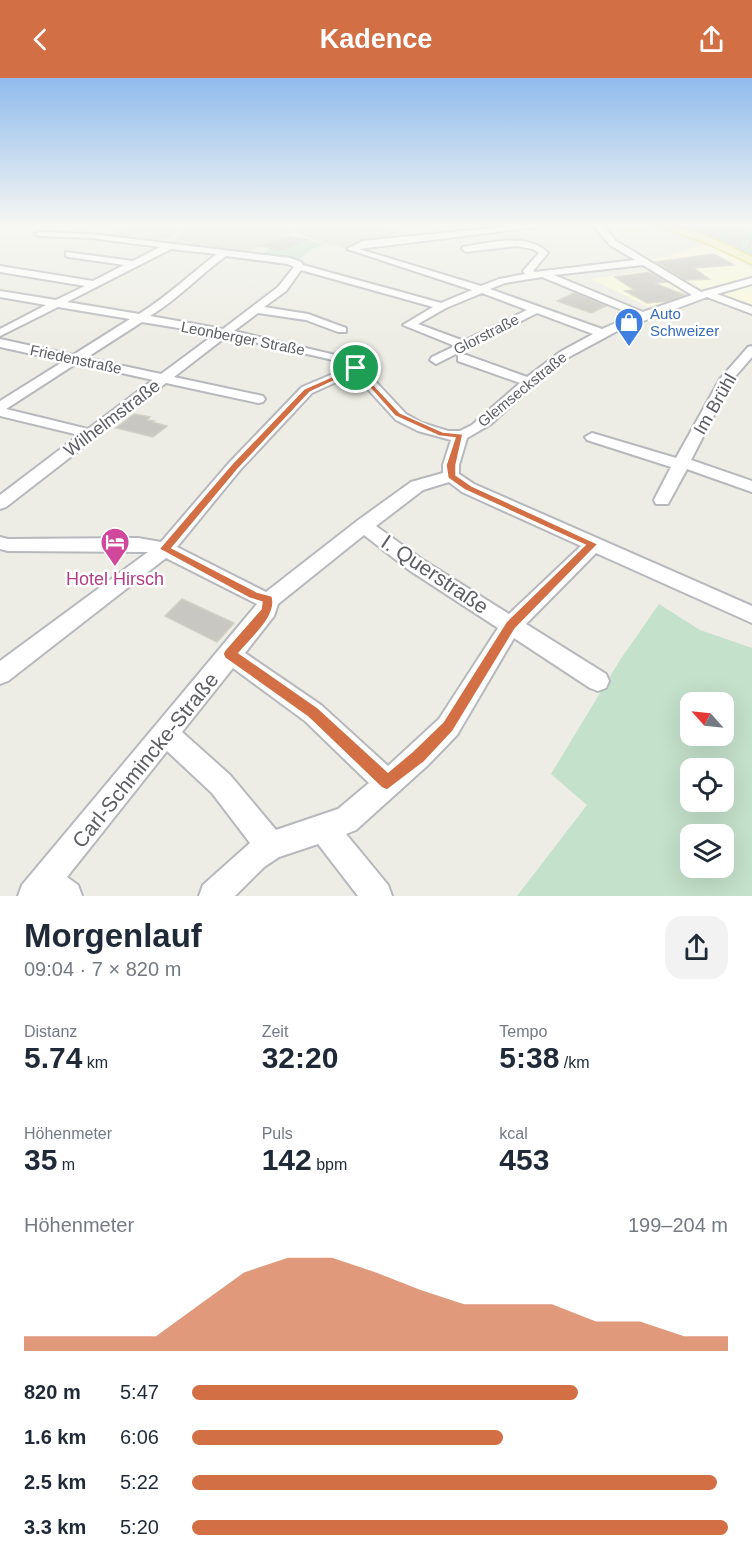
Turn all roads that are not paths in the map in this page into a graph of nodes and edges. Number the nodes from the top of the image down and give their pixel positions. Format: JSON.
{"nodes":[{"id":1,"x":129,"y":263,"type":"edge"},
{"id":2,"x":210,"y":263,"type":"edge"},
{"id":3,"x":296,"y":263,"type":"edge"},
{"id":4,"x":397,"y":263,"type":"edge"},
{"id":5,"x":535,"y":263,"type":"edge"},
{"id":6,"x":634,"y":263,"type":"edge"},
{"id":7,"x":646,"y":263,"type":"edge"},
{"id":8,"x":134,"y":264,"type":"joint"},
{"id":9,"x":298,"y":267,"type":"junction"},
{"id":10,"x":0,"y":269,"type":"edge"},
{"id":11,"x":538,"y":274,"type":"junction"},
{"id":12,"x":752,"y":281,"type":"edge"},
{"id":13,"x":93,"y":284,"type":"junction"},
{"id":14,"x":480,"y":289,"type":"junction"},
{"id":15,"x":0,"y":294,"type":"edge"},
{"id":16,"x":704,"y":295,"type":"junction"},
{"id":17,"x":57,"y":303,"type":"junction"},
{"id":18,"x":442,"y":306,"type":"junction"},
{"id":19,"x":254,"y":309,"type":"junction"},
{"id":20,"x":537,"y":309,"type":"junction"},
{"id":21,"x":752,"y":311,"type":"edge"},
{"id":22,"x":642,"y":315,"type":"junction"},
{"id":23,"x":142,"y":318,"type":"junction"},
{"id":24,"x":342,"y":330,"type":"dead end"},
{"id":25,"x":223,"y":332,"type":"junction"},
{"id":26,"x":0,"y":333,"type":"edge"},
{"id":27,"x":601,"y":333,"type":"junction"},
{"id":28,"x":0,"y":343,"type":"edge"},
{"id":29,"x":752,"y":350,"type":"edge"},
{"id":30,"x":463,"y":351,"type":"junction"},
{"id":31,"x":77,"y":360,"type":"junction"},
{"id":32,"x":436,"y":360,"type":"dead end"},
{"id":33,"x":356,"y":368,"type":"junction"},
{"id":34,"x":166,"y":378,"type":"junction"},
{"id":35,"x":528,"y":382,"type":"junction"},
{"id":36,"x":258,"y":399,"type":"dead end"},
{"id":37,"x":0,"y":409,"type":"edge"},
{"id":38,"x":92,"y":434,"type":"junction"},
{"id":39,"x":460,"y":436,"type":"junction"},
{"id":40,"x":592,"y":437,"type":"dead end"},
{"id":41,"x":682,"y":463,"type":"junction"},
{"id":42,"x":451,"y":476,"type":"junction"},
{"id":43,"x":752,"y":487,"type":"edge"},
{"id":44,"x":662,"y":500,"type":"dead end"},
{"id":45,"x":0,"y":503,"type":"edge"},
{"id":46,"x":363,"y":525,"type":"junction"},
{"id":47,"x":0,"y":543,"type":"edge"},
{"id":48,"x":593,"y":544,"type":"junction"},
{"id":49,"x":165,"y":549,"type":"junction"},
{"id":50,"x":268,"y":600,"type":"junction"},
{"id":51,"x":752,"y":615,"type":"edge"},
{"id":52,"x":510,"y":625,"type":"junction"},
{"id":53,"x":230,"y":654,"type":"junction"},
{"id":54,"x":0,"y":674,"type":"edge"},
{"id":55,"x":598,"y":681,"type":"dead end"},
{"id":56,"x":167,"y":735,"type":"junction"},
{"id":57,"x":387,"y":782,"type":"junction"},
{"id":58,"x":323,"y":828,"type":"junction"},
{"id":59,"x":271,"y":846,"type":"junction"},
{"id":60,"x":49,"y":891,"type":"edge"},
{"id":61,"x":214,"y":896,"type":"edge"},
{"id":62,"x":377,"y":896,"type":"edge"}],
"edges":[{"from":1,"to":8,"type":"street"},
{"from":2,"to":23,"type":"street"},
{"from":3,"to":9,"type":"street"},
{"from":4,"to":14,"type":"street"},
{"from":5,"to":11,"type":"street"},
{"from":6,"to":11,"type":"street"},
{"from":7,"to":16,"type":"street"},
{"from":8,"to":13,"type":"street"},
{"from":9,"to":18,"type":"street"},
{"from":9,"to":19,"type":"street","name":"Wilhelmstraße"},
{"from":10,"to":13,"type":"street"},
{"from":11,"to":14,"type":"street"},
{"from":11,"to":22,"type":"street"},
{"from":12,"to":16,"type":"street","name":"Glemseckstraße"},
{"from":13,"to":17,"type":"street"},
{"from":14,"to":18,"type":"street"},
{"from":14,"to":20,"type":"street"},
{"from":15,"to":17,"type":"street","name":"Leonberger Straße"},
{"from":16,"to":21,"type":"street"},
{"from":16,"to":22,"type":"street","name":"Glemseckstraße"},
{"from":17,"to":23,"type":"street","name":"Leonberger Straße"},
{"from":17,"to":26,"type":"street"},
{"from":18,"to":30,"type":"street"},
{"from":19,"to":24,"type":"street"},
{"from":19,"to":25,"type":"street","name":"Wilhelmstraße"},
{"from":20,"to":27,"type":"street"},
{"from":20,"to":30,"type":"street","name":"Glorstraße"},
{"from":22,"to":27,"type":"street","name":"Glemseckstraße"},
{"from":23,"to":25,"type":"street","name":"Leonberger Straße"},
{"from":23,"to":31,"type":"street"},
{"from":25,"to":33,"type":"street","name":"Leonberger Straße"},
{"from":25,"to":34,"type":"street","name":"Wilhelmstraße"},
{"from":27,"to":35,"type":"street","name":"Glemseckstraße"},
{"from":28,"to":31,"type":"street","name":"Friedenstraße"},
{"from":29,"to":41,"type":"street","name":"Im Brühl"},
{"from":30,"to":32,"type":"street","name":"Glorstraße"},
{"from":30,"to":35,"type":"street"},
{"from":31,"to":34,"type":"street","name":"Friedenstraße"},
{"from":31,"to":37,"type":"street"},
{"from":33,"to":39,"type":"street","name":"Leonberger Straße"},
{"from":33,"to":49,"type":"street"},
{"from":34,"to":36,"type":"street","name":"Friedenstraße"},
{"from":34,"to":38,"type":"street","name":"Wilhelmstraße"},
{"from":35,"to":39,"type":"street","name":"Glemseckstraße"},
{"from":37,"to":38,"type":"street"},
{"from":38,"to":45,"type":"street","name":"Wilhelmstraße"},
{"from":39,"to":42,"type":"street"},
{"from":40,"to":41,"type":"street"},
{"from":41,"to":43,"type":"street"},
{"from":41,"to":44,"type":"street","name":"Im Brühl"},
{"from":42,"to":46,"type":"street","name":"Carl-Schmincke-Straße"},
{"from":42,"to":48,"type":"street"},
{"from":46,"to":50,"type":"street","name":"Carl-Schmincke-Straße"},
{"from":46,"to":52,"type":"street","name":"I. Querstraße"},
{"from":47,"to":49,"type":"street"},
{"from":48,"to":51,"type":"street"},
{"from":48,"to":52,"type":"street"},
{"from":49,"to":50,"type":"street"},
{"from":49,"to":54,"type":"street"},
{"from":50,"to":53,"type":"street","name":"Carl-Schmincke-Straße"},
{"from":52,"to":55,"type":"street","name":"I. Querstraße"},
{"from":52,"to":57,"type":"street"},
{"from":53,"to":56,"type":"street","name":"Carl-Schmincke-Straße"},
{"from":53,"to":57,"type":"street"},
{"from":56,"to":59,"type":"street"},
{"from":56,"to":60,"type":"street","name":"Carl-Schmincke-Straße"},
{"from":57,"to":58,"type":"street"},
{"from":58,"to":59,"type":"street"},
{"from":58,"to":62,"type":"street"},
{"from":59,"to":61,"type":"street"}]}
